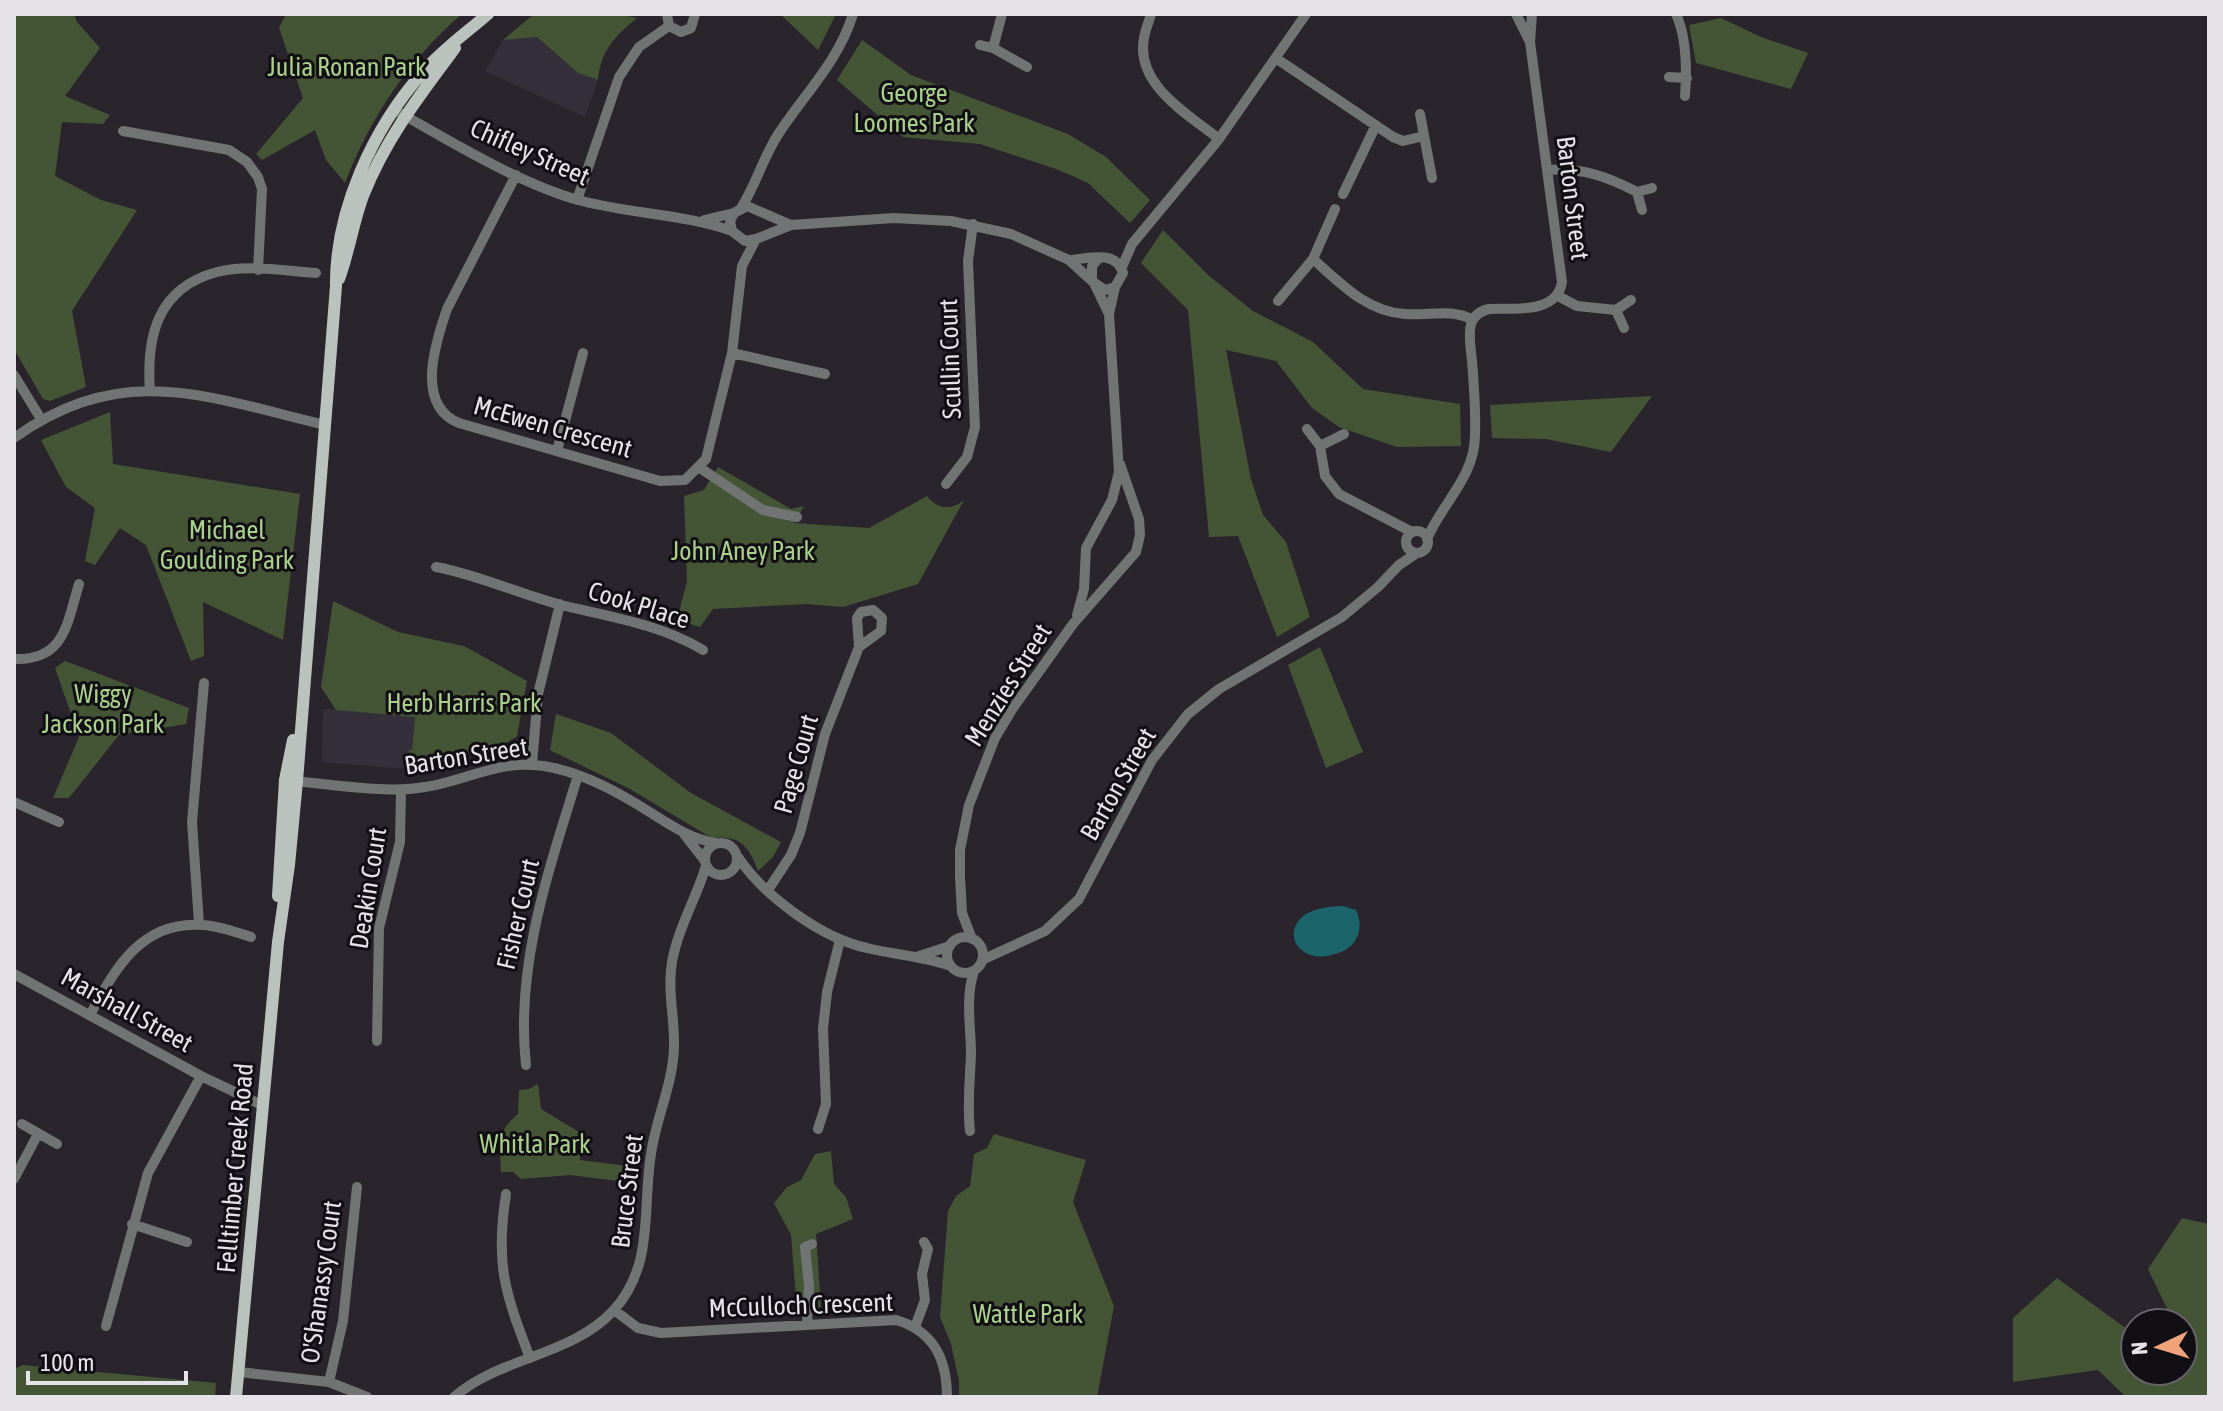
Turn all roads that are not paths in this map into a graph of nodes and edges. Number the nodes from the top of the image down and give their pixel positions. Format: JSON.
{"nodes":[{"id":1,"x":488,"y":14,"type":"edge"},
{"id":2,"x":695,"y":14,"type":"edge"},
{"id":3,"x":853,"y":14,"type":"edge"},
{"id":4,"x":1002,"y":14,"type":"edge"},
{"id":5,"x":1151,"y":14,"type":"edge"},
{"id":6,"x":1306,"y":14,"type":"edge"},
{"id":7,"x":1517,"y":14,"type":"edge"},
{"id":8,"x":1530,"y":14,"type":"edge"},
{"id":9,"x":1676,"y":14,"type":"edge"},
{"id":10,"x":668,"y":20,"type":"edge"},
{"id":11,"x":1530,"y":42,"type":"junction"},
{"id":12,"x":980,"y":45,"type":"dead end"},
{"id":13,"x":993,"y":48,"type":"junction"},
{"id":14,"x":1277,"y":59,"type":"junction"},
{"id":15,"x":1027,"y":67,"type":"dead end"},
{"id":16,"x":1669,"y":77,"type":"dead end"},
{"id":17,"x":1687,"y":78,"type":"junction"},
{"id":18,"x":1685,"y":96,"type":"dead end"},
{"id":19,"x":399,"y":113,"type":"junction"},
{"id":20,"x":1420,"y":114,"type":"dead end"},
{"id":21,"x":1375,"y":127,"type":"junction"},
{"id":22,"x":123,"y":131,"type":"dead end"},
{"id":23,"x":1424,"y":136,"type":"junction"},
{"id":24,"x":1219,"y":139,"type":"junction"},
{"id":25,"x":1548,"y":170,"type":"junction"},
{"id":26,"x":516,"y":175,"type":"junction"},
{"id":27,"x":1432,"y":178,"type":"dead end"},
{"id":28,"x":756,"y":183,"type":"junction"},
{"id":29,"x":1652,"y":188,"type":"dead end"},
{"id":30,"x":1637,"y":192,"type":"junction"},
{"id":31,"x":1343,"y":194,"type":"dead end"},
{"id":32,"x":577,"y":200,"type":"junction"},
{"id":33,"x":1335,"y":209,"type":"dead end"},
{"id":34,"x":738,"y":210,"type":"junction"},
{"id":35,"x":1642,"y":210,"type":"dead end"},
{"id":36,"x":760,"y":212,"type":"junction"},
{"id":37,"x":702,"y":220,"type":"junction"},
{"id":38,"x":973,"y":224,"type":"junction"},
{"id":39,"x":791,"y":225,"type":"junction"},
{"id":40,"x":733,"y":234,"type":"junction"},
{"id":41,"x":758,"y":238,"type":"junction"},
{"id":42,"x":1132,"y":244,"type":"junction"},
{"id":43,"x":1105,"y":258,"type":"junction"},
{"id":44,"x":1313,"y":259,"type":"junction"},
{"id":45,"x":1069,"y":260,"type":"junction"},
{"id":46,"x":742,"y":266,"type":"junction"},
{"id":47,"x":1122,"y":267,"type":"junction"},
{"id":48,"x":258,"y":270,"type":"junction"},
{"id":49,"x":316,"y":273,"type":"dead end"},
{"id":50,"x":1094,"y":283,"type":"junction"},
{"id":51,"x":1115,"y":287,"type":"junction"},
{"id":52,"x":1558,"y":296,"type":"junction"},
{"id":53,"x":1631,"y":300,"type":"dead end"},
{"id":54,"x":1278,"y":301,"type":"dead end"},
{"id":55,"x":1616,"y":310,"type":"junction"},
{"id":56,"x":1109,"y":314,"type":"junction"},
{"id":57,"x":1473,"y":320,"type":"junction"},
{"id":58,"x":1624,"y":328,"type":"dead end"},
{"id":59,"x":583,"y":353,"type":"dead end"},
{"id":60,"x":732,"y":353,"type":"junction"},
{"id":61,"x":825,"y":374,"type":"dead end"},
{"id":62,"x":14,"y":375,"type":"edge"},
{"id":63,"x":150,"y":391,"type":"junction"},
{"id":64,"x":41,"y":419,"type":"junction"},
{"id":65,"x":325,"y":425,"type":"junction"},
{"id":66,"x":1307,"y":429,"type":"dead end"},
{"id":67,"x":1344,"y":434,"type":"dead end"},
{"id":68,"x":14,"y":438,"type":"edge"},
{"id":69,"x":1320,"y":446,"type":"junction"},
{"id":70,"x":557,"y":451,"type":"junction"},
{"id":71,"x":1120,"y":464,"type":"junction"},
{"id":72,"x":700,"y":468,"type":"junction"},
{"id":73,"x":946,"y":484,"type":"dead end"},
{"id":74,"x":797,"y":517,"type":"dead end"},
{"id":75,"x":1435,"y":519,"type":"junction"},
{"id":76,"x":1411,"y":537,"type":"junction"},
{"id":77,"x":1427,"y":539,"type":"junction"},
{"id":78,"x":1417,"y":553,"type":"junction"},
{"id":79,"x":1399,"y":565,"type":"junction"},
{"id":80,"x":436,"y":567,"type":"dead end"},
{"id":81,"x":79,"y":584,"type":"dead end"},
{"id":82,"x":560,"y":604,"type":"junction"},
{"id":83,"x":1073,"y":624,"type":"junction"},
{"id":84,"x":859,"y":647,"type":"dead end"},
{"id":85,"x":703,"y":650,"type":"dead end"},
{"id":86,"x":14,"y":659,"type":"edge"},
{"id":87,"x":204,"y":683,"type":"dead end"},
{"id":88,"x":532,"y":764,"type":"junction"},
{"id":89,"x":578,"y":775,"type":"junction"},
{"id":90,"x":291,"y":780,"type":"junction"},
{"id":91,"x":401,"y":790,"type":"junction"},
{"id":92,"x":14,"y":802,"type":"edge"},
{"id":93,"x":59,"y":822,"type":"dead end"},
{"id":94,"x":684,"y":834,"type":"junction"},
{"id":95,"x":716,"y":843,"type":"junction"},
{"id":96,"x":738,"y":857,"type":"junction"},
{"id":97,"x":706,"y":863,"type":"junction"},
{"id":98,"x":725,"y":875,"type":"junction"},
{"id":99,"x":755,"y":880,"type":"junction"},
{"id":100,"x":768,"y":890,"type":"junction"},
{"id":101,"x":698,"y":894,"type":"junction"},
{"id":102,"x":962,"y":913,"type":"junction"},
{"id":103,"x":199,"y":924,"type":"junction"},
{"id":104,"x":251,"y":937,"type":"dead end"},
{"id":105,"x":840,"y":940,"type":"junction"},
{"id":106,"x":976,"y":942,"type":"junction"},
{"id":107,"x":953,"y":943,"type":"junction"},
{"id":108,"x":1004,"y":949,"type":"junction"},
{"id":109,"x":917,"y":957,"type":"junction"},
{"id":110,"x":982,"y":960,"type":"junction"},
{"id":111,"x":954,"y":969,"type":"junction"},
{"id":112,"x":974,"y":971,"type":"junction"},
{"id":113,"x":14,"y":974,"type":"edge"},
{"id":114,"x":968,"y":1000,"type":"junction"},
{"id":115,"x":90,"y":1015,"type":"junction"},
{"id":116,"x":377,"y":1041,"type":"dead end"},
{"id":117,"x":526,"y":1065,"type":"dead end"},
{"id":118,"x":201,"y":1076,"type":"junction"},
{"id":119,"x":262,"y":1105,"type":"junction"},
{"id":120,"x":22,"y":1124,"type":"dead end"},
{"id":121,"x":818,"y":1129,"type":"dead end"},
{"id":122,"x":970,"y":1131,"type":"dead end"},
{"id":123,"x":38,"y":1134,"type":"junction"},
{"id":124,"x":57,"y":1144,"type":"dead end"},
{"id":125,"x":14,"y":1179,"type":"edge"},
{"id":126,"x":357,"y":1187,"type":"dead end"},
{"id":127,"x":506,"y":1194,"type":"dead end"},
{"id":128,"x":132,"y":1224,"type":"junction"},
{"id":129,"x":187,"y":1242,"type":"dead end"},
{"id":130,"x":924,"y":1242,"type":"dead end"},
{"id":131,"x":812,"y":1244,"type":"dead end"},
{"id":132,"x":614,"y":1310,"type":"junction"},
{"id":133,"x":807,"y":1324,"type":"junction"},
{"id":134,"x":106,"y":1326,"type":"dead end"},
{"id":135,"x":915,"y":1327,"type":"junction"},
{"id":136,"x":530,"y":1358,"type":"junction"},
{"id":137,"x":239,"y":1372,"type":"junction"},
{"id":138,"x":329,"y":1382,"type":"junction"},
{"id":139,"x":236,"y":1397,"type":"edge"},
{"id":140,"x":367,"y":1397,"type":"edge"},
{"id":141,"x":454,"y":1397,"type":"edge"},
{"id":142,"x":947,"y":1397,"type":"edge"}],
"edges":[{"from":1,"to":19,"type":"main road","name":"Felltimber Creek Road"},
{"from":2,"to":10,"type":"street"},
{"from":3,"to":28,"type":"street"},
{"from":4,"to":13,"type":"street"},
{"from":5,"to":24,"type":"street"},
{"from":6,"to":14,"type":"street"},
{"from":7,"to":8,"type":"street"},
{"from":7,"to":11,"type":"street","name":"Barton Street"},
{"from":8,"to":11,"type":"street","name":"Barton Street"},
{"from":9,"to":17,"type":"street"},
{"from":10,"to":32,"type":"street"},
{"from":11,"to":25,"type":"street","name":"Barton Street"},
{"from":12,"to":13,"type":"street"},
{"from":13,"to":15,"type":"street"},
{"from":14,"to":21,"type":"street"},
{"from":14,"to":24,"type":"street"},
{"from":16,"to":17,"type":"street"},
{"from":17,"to":18,"type":"street"},
{"from":19,"to":26,"type":"street","name":"Chifley Street"},
{"from":19,"to":65,"type":"main road","name":"Felltimber Creek Road"},
{"from":20,"to":23,"type":"street"},
{"from":21,"to":23,"type":"street"},
{"from":21,"to":31,"type":"street"},
{"from":22,"to":48,"type":"street"},
{"from":23,"to":27,"type":"street"},
{"from":24,"to":42,"type":"street"},
{"from":25,"to":30,"type":"street"},
{"from":25,"to":52,"type":"street","name":"Barton Street"},
{"from":26,"to":32,"type":"street","name":"Chifley Street"},
{"from":26,"to":70,"type":"street","name":"McEwen Crescent"},
{"from":28,"to":34,"type":"street"},
{"from":28,"to":36,"type":"street"},
{"from":29,"to":30,"type":"street"},
{"from":30,"to":35,"type":"street"},
{"from":32,"to":37,"type":"street","name":"Chifley Street"},
{"from":33,"to":44,"type":"street"},
{"from":34,"to":36,"type":"street"},
{"from":34,"to":37,"type":"street","name":"Chifley Street"},
{"from":34,"to":40,"type":"street"},
{"from":36,"to":39,"type":"street"},
{"from":36,"to":41,"type":"street"},
{"from":37,"to":40,"type":"street","name":"Chifley Street"},
{"from":38,"to":39,"type":"street"},
{"from":38,"to":45,"type":"street"},
{"from":38,"to":73,"type":"street","name":"Scullin Court"},
{"from":39,"to":41,"type":"street"},
{"from":40,"to":41,"type":"street"},
{"from":40,"to":46,"type":"street"},
{"from":41,"to":46,"type":"street"},
{"from":42,"to":43,"type":"street"},
{"from":42,"to":47,"type":"street"},
{"from":43,"to":45,"type":"street"},
{"from":43,"to":47,"type":"street"},
{"from":43,"to":50,"type":"street"},
{"from":44,"to":54,"type":"street"},
{"from":44,"to":57,"type":"street"},
{"from":45,"to":50,"type":"street"},
{"from":46,"to":60,"type":"street"},
{"from":47,"to":51,"type":"street"},
{"from":48,"to":49,"type":"street"},
{"from":48,"to":63,"type":"street"},
{"from":50,"to":51,"type":"street"},
{"from":50,"to":56,"type":"street","name":"Menzies Street"},
{"from":51,"to":56,"type":"street","name":"Menzies Street"},
{"from":52,"to":55,"type":"street"},
{"from":52,"to":57,"type":"street","name":"Barton Street"},
{"from":53,"to":55,"type":"street"},
{"from":55,"to":58,"type":"street"},
{"from":56,"to":71,"type":"street","name":"Menzies Street"},
{"from":57,"to":75,"type":"street"},
{"from":59,"to":70,"type":"street"},
{"from":60,"to":61,"type":"street"},
{"from":60,"to":72,"type":"street"},
{"from":62,"to":64,"type":"street"},
{"from":63,"to":64,"type":"street"},
{"from":63,"to":65,"type":"street"},
{"from":64,"to":68,"type":"street"},
{"from":65,"to":90,"type":"main road","name":"Felltimber Creek Road"},
{"from":66,"to":69,"type":"street"},
{"from":67,"to":69,"type":"street"},
{"from":69,"to":76,"type":"street"},
{"from":70,"to":72,"type":"street","name":"McEwen Crescent"},
{"from":71,"to":83,"type":"street","name":"Menzies Street"},
{"from":71,"to":83,"type":"street","name":"Menzies Street"},
{"from":72,"to":74,"type":"street"},
{"from":75,"to":76,"type":"street"},
{"from":75,"to":77,"type":"street"},
{"from":76,"to":77,"type":"street"},
{"from":76,"to":78,"type":"street"},
{"from":76,"to":79,"type":"street","name":"Barton Street"},
{"from":77,"to":78,"type":"street"},
{"from":78,"to":79,"type":"street","name":"Barton Street"},
{"from":79,"to":108,"type":"street","name":"Barton Street"},
{"from":80,"to":82,"type":"street","name":"Cook Place"},
{"from":81,"to":86,"type":"street"},
{"from":82,"to":85,"type":"street","name":"Cook Place"},
{"from":82,"to":88,"type":"street","name":"Cook Place"},
{"from":83,"to":102,"type":"street","name":"Menzies Street"},
{"from":84,"to":100,"type":"street","name":"Page Court"},
{"from":87,"to":103,"type":"street"},
{"from":88,"to":89,"type":"street","name":"Barton Street"},
{"from":88,"to":91,"type":"street","name":"Barton Street"},
{"from":89,"to":94,"type":"street","name":"Barton Street"},
{"from":89,"to":117,"type":"street","name":"Fisher Court"},
{"from":90,"to":91,"type":"street","name":"Barton Street"},
{"from":90,"to":119,"type":"main road","name":"Felltimber Creek Road"},
{"from":91,"to":116,"type":"street","name":"Deakin Court"},
{"from":92,"to":93,"type":"street"},
{"from":94,"to":95,"type":"street","name":"Barton Street"},
{"from":94,"to":97,"type":"street","name":"Barton Street"},
{"from":95,"to":96,"type":"street"},
{"from":95,"to":97,"type":"street"},
{"from":96,"to":98,"type":"street"},
{"from":96,"to":99,"type":"street"},
{"from":97,"to":98,"type":"street"},
{"from":97,"to":101,"type":"street","name":"Bruce Street"},
{"from":98,"to":99,"type":"street"},
{"from":98,"to":101,"type":"street","name":"Bruce Street"},
{"from":99,"to":100,"type":"street"},
{"from":100,"to":105,"type":"street"},
{"from":101,"to":132,"type":"street","name":"Bruce Street"},
{"from":102,"to":106,"type":"street","name":"Menzies Street"},
{"from":102,"to":107,"type":"street","name":"Menzies Street"},
{"from":103,"to":104,"type":"street"},
{"from":103,"to":115,"type":"street"},
{"from":105,"to":109,"type":"street"},
{"from":105,"to":121,"type":"street"},
{"from":106,"to":107,"type":"street"},
{"from":106,"to":108,"type":"street"},
{"from":106,"to":110,"type":"street"},
{"from":107,"to":109,"type":"street"},
{"from":107,"to":111,"type":"street"},
{"from":108,"to":110,"type":"street","name":"Barton Street"},
{"from":109,"to":111,"type":"street"},
{"from":110,"to":112,"type":"street"},
{"from":111,"to":112,"type":"street"},
{"from":111,"to":114,"type":"street"},
{"from":112,"to":114,"type":"street"},
{"from":113,"to":115,"type":"street","name":"Marshall Street"},
{"from":114,"to":122,"type":"street"},
{"from":115,"to":118,"type":"street","name":"Marshall Street"},
{"from":118,"to":119,"type":"street","name":"Marshall Street"},
{"from":118,"to":128,"type":"street"},
{"from":119,"to":137,"type":"main road","name":"Felltimber Creek Road"},
{"from":120,"to":123,"type":"street"},
{"from":123,"to":124,"type":"street"},
{"from":123,"to":125,"type":"street"},
{"from":126,"to":138,"type":"street","name":"O'Shanassy Court"},
{"from":127,"to":136,"type":"street"},
{"from":128,"to":129,"type":"street"},
{"from":128,"to":134,"type":"street"},
{"from":130,"to":135,"type":"street"},
{"from":131,"to":133,"type":"street"},
{"from":132,"to":133,"type":"street","name":"McCulloch Crescent"},
{"from":132,"to":136,"type":"street","name":"Bruce Street"},
{"from":133,"to":135,"type":"street","name":"McCulloch Crescent"},
{"from":135,"to":142,"type":"street","name":"McCulloch Crescent"},
{"from":136,"to":141,"type":"street","name":"Bruce Street"},
{"from":137,"to":138,"type":"street"},
{"from":137,"to":139,"type":"main road","name":"Felltimber Creek Road"},
{"from":138,"to":140,"type":"street"}]}
